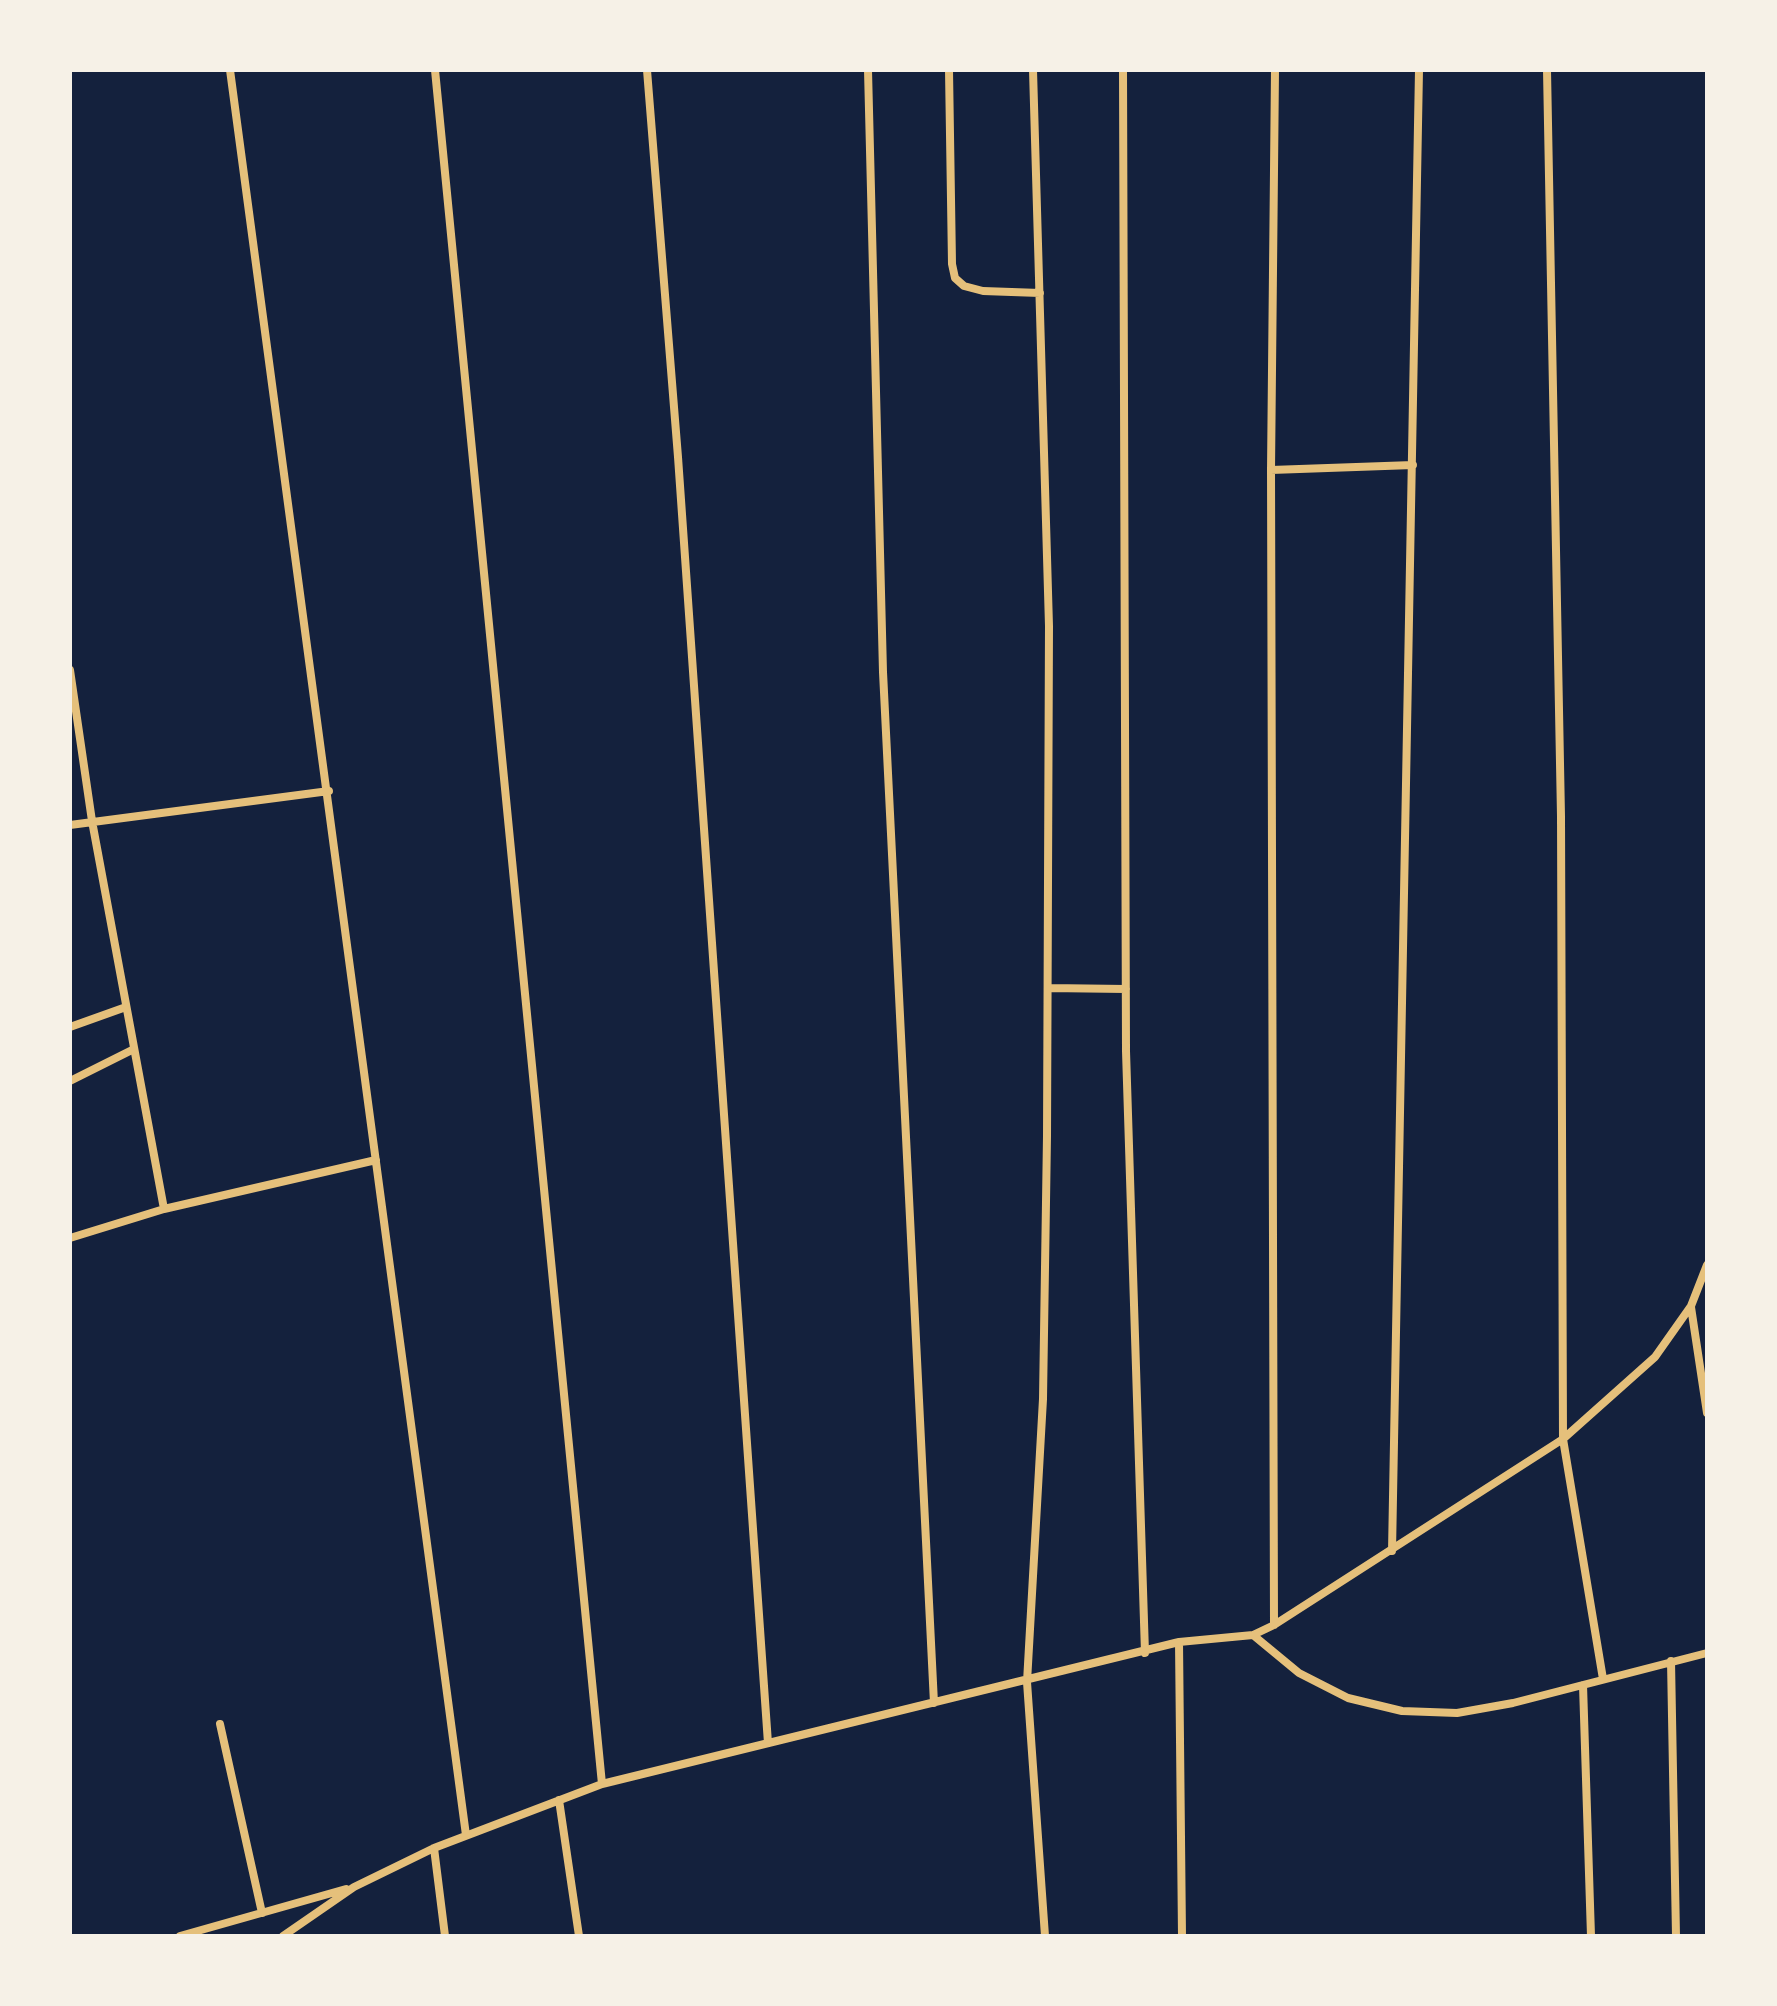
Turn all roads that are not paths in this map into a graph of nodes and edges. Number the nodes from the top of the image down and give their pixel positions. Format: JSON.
{"nodes":[{"id":1,"x":230,"y":70,"type":"edge"},
{"id":2,"x":435,"y":70,"type":"edge"},
{"id":3,"x":647,"y":70,"type":"edge"},
{"id":4,"x":868,"y":70,"type":"edge"},
{"id":5,"x":949,"y":70,"type":"edge"},
{"id":6,"x":1033,"y":70,"type":"edge"},
{"id":7,"x":1123,"y":70,"type":"edge"},
{"id":8,"x":1275,"y":70,"type":"edge"},
{"id":9,"x":1419,"y":70,"type":"edge"},
{"id":10,"x":1547,"y":70,"type":"edge"},
{"id":11,"x":1040,"y":293,"type":"junction"},
{"id":12,"x":1413,"y":465,"type":"junction"},
{"id":13,"x":1271,"y":470,"type":"junction"},
{"id":14,"x":70,"y":670,"type":"edge"},
{"id":15,"x":329,"y":791,"type":"junction"},
{"id":16,"x":92,"y":821,"type":"junction"},
{"id":17,"x":70,"y":825,"type":"edge"},
{"id":18,"x":1048,"y":988,"type":"junction"},
{"id":19,"x":1126,"y":989,"type":"junction"},
{"id":20,"x":126,"y":1007,"type":"junction"},
{"id":21,"x":70,"y":1027,"type":"edge"},
{"id":22,"x":134,"y":1049,"type":"junction"},
{"id":23,"x":70,"y":1081,"type":"edge"},
{"id":24,"x":376,"y":1160,"type":"junction"},
{"id":25,"x":164,"y":1209,"type":"junction"},
{"id":26,"x":70,"y":1238,"type":"edge"},
{"id":27,"x":1707,"y":1265,"type":"edge"},
{"id":28,"x":1691,"y":1306,"type":"junction"},
{"id":29,"x":1707,"y":1413,"type":"edge"},
{"id":30,"x":1563,"y":1439,"type":"junction"},
{"id":31,"x":1392,"y":1551,"type":"junction"},
{"id":32,"x":1274,"y":1625,"type":"junction"},
{"id":33,"x":1253,"y":1635,"type":"junction"},
{"id":34,"x":1179,"y":1642,"type":"junction"},
{"id":35,"x":1145,"y":1653,"type":"junction"},
{"id":36,"x":1707,"y":1653,"type":"edge"},
{"id":37,"x":1671,"y":1661,"type":"junction"},
{"id":38,"x":1603,"y":1679,"type":"junction"},
{"id":39,"x":1027,"y":1682,"type":"junction"},
{"id":40,"x":1583,"y":1685,"type":"junction"},
{"id":41,"x":934,"y":1703,"type":"junction"},
{"id":42,"x":220,"y":1724,"type":"dead end"},
{"id":43,"x":768,"y":1743,"type":"junction"},
{"id":44,"x":602,"y":1784,"type":"junction"},
{"id":45,"x":559,"y":1800,"type":"junction"},
{"id":46,"x":466,"y":1835,"type":"junction"},
{"id":47,"x":434,"y":1848,"type":"junction"},
{"id":48,"x":354,"y":1887,"type":"junction"},
{"id":49,"x":262,"y":1913,"type":"junction"},
{"id":50,"x":180,"y":1936,"type":"edge"},
{"id":51,"x":283,"y":1936,"type":"edge"},
{"id":52,"x":445,"y":1936,"type":"edge"},
{"id":53,"x":579,"y":1936,"type":"edge"},
{"id":54,"x":1045,"y":1936,"type":"edge"},
{"id":55,"x":1182,"y":1936,"type":"edge"},
{"id":56,"x":1591,"y":1936,"type":"edge"},
{"id":57,"x":1676,"y":1936,"type":"edge"}],
"edges":[{"from":1,"to":15,"type":"street"},
{"from":2,"to":44,"type":"street"},
{"from":3,"to":43,"type":"street"},
{"from":4,"to":41,"type":"street"},
{"from":5,"to":11,"type":"street"},
{"from":6,"to":11,"type":"street"},
{"from":7,"to":19,"type":"street"},
{"from":8,"to":13,"type":"street"},
{"from":9,"to":12,"type":"street"},
{"from":10,"to":30,"type":"street"},
{"from":11,"to":18,"type":"street"},
{"from":12,"to":13,"type":"street"},
{"from":12,"to":31,"type":"street"},
{"from":13,"to":32,"type":"street"},
{"from":14,"to":16,"type":"street"},
{"from":15,"to":16,"type":"street"},
{"from":15,"to":24,"type":"street"},
{"from":16,"to":17,"type":"street"},
{"from":16,"to":20,"type":"street"},
{"from":18,"to":19,"type":"street"},
{"from":18,"to":39,"type":"street"},
{"from":19,"to":35,"type":"street"},
{"from":20,"to":21,"type":"street"},
{"from":20,"to":22,"type":"street"},
{"from":22,"to":23,"type":"street"},
{"from":22,"to":25,"type":"street"},
{"from":24,"to":25,"type":"street"},
{"from":24,"to":46,"type":"street"},
{"from":25,"to":26,"type":"street"},
{"from":27,"to":28,"type":"street"},
{"from":28,"to":29,"type":"street"},
{"from":28,"to":30,"type":"street"},
{"from":30,"to":31,"type":"street"},
{"from":30,"to":38,"type":"street"},
{"from":31,"to":32,"type":"street"},
{"from":32,"to":33,"type":"street"},
{"from":33,"to":34,"type":"street"},
{"from":33,"to":40,"type":"street"},
{"from":34,"to":35,"type":"street"},
{"from":34,"to":55,"type":"street"},
{"from":35,"to":39,"type":"street"},
{"from":36,"to":37,"type":"street"},
{"from":37,"to":38,"type":"street"},
{"from":37,"to":57,"type":"street"},
{"from":38,"to":40,"type":"street"},
{"from":39,"to":41,"type":"street"},
{"from":39,"to":54,"type":"street"},
{"from":40,"to":56,"type":"street"},
{"from":41,"to":43,"type":"street"},
{"from":42,"to":49,"type":"street"},
{"from":43,"to":44,"type":"street"},
{"from":44,"to":45,"type":"street"},
{"from":45,"to":46,"type":"street"},
{"from":45,"to":53,"type":"street"},
{"from":46,"to":47,"type":"street"},
{"from":47,"to":48,"type":"street"},
{"from":47,"to":52,"type":"street"},
{"from":48,"to":49,"type":"street"},
{"from":48,"to":51,"type":"street"},
{"from":49,"to":50,"type":"street"}]}
